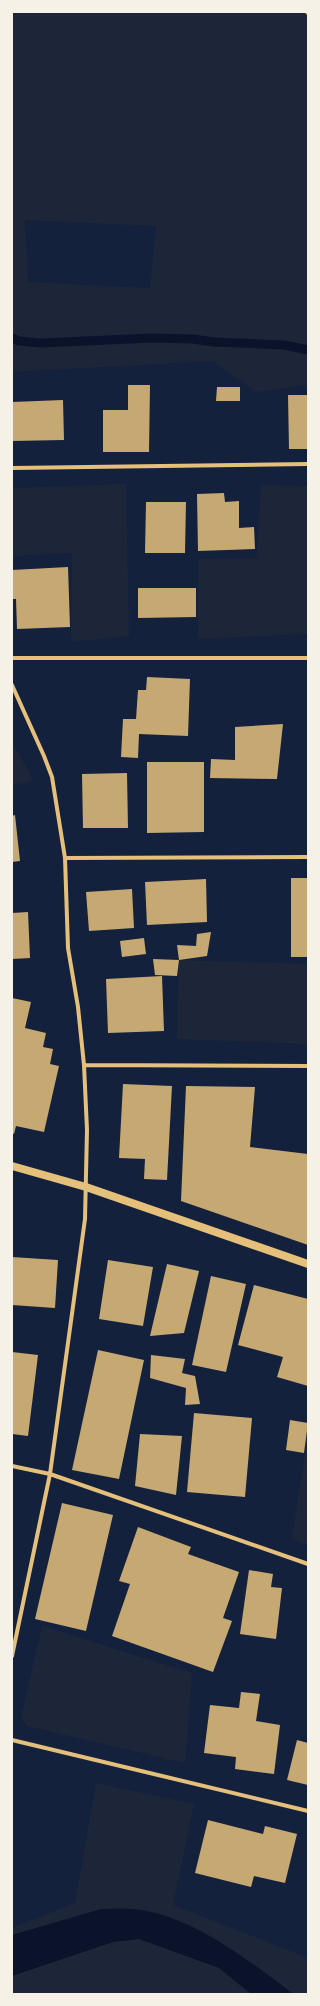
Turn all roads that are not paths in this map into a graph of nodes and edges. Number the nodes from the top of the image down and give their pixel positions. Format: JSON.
{"nodes":[{"id":1,"x":308,"y":464,"type":"edge"},
{"id":2,"x":12,"y":468,"type":"edge"},
{"id":3,"x":12,"y":658,"type":"edge"},
{"id":4,"x":308,"y":658,"type":"edge"},
{"id":5,"x":12,"y":685,"type":"edge"},
{"id":6,"x":308,"y":857,"type":"edge"},
{"id":7,"x":64,"y":858,"type":"junction"},
{"id":8,"x":84,"y":1065,"type":"junction"},
{"id":9,"x":308,"y":1066,"type":"edge"},
{"id":10,"x":12,"y":1166,"type":"edge"},
{"id":11,"x":86,"y":1186,"type":"junction"},
{"id":12,"x":308,"y":1264,"type":"edge"},
{"id":13,"x":12,"y":1466,"type":"edge"},
{"id":14,"x":50,"y":1474,"type":"junction"},
{"id":15,"x":308,"y":1564,"type":"edge"},
{"id":16,"x":12,"y":1656,"type":"edge"},
{"id":17,"x":12,"y":1740,"type":"edge"},
{"id":18,"x":308,"y":1811,"type":"edge"}],
"edges":[{"from":1,"to":2,"type":"street"},
{"from":3,"to":4,"type":"street"},
{"from":5,"to":7,"type":"street"},
{"from":6,"to":7,"type":"street"},
{"from":7,"to":8,"type":"street"},
{"from":8,"to":9,"type":"street"},
{"from":8,"to":11,"type":"street"},
{"from":10,"to":11,"type":"main road"},
{"from":11,"to":12,"type":"main road"},
{"from":11,"to":14,"type":"street"},
{"from":13,"to":14,"type":"street"},
{"from":14,"to":15,"type":"street"},
{"from":14,"to":16,"type":"street"},
{"from":17,"to":18,"type":"street"}]}
